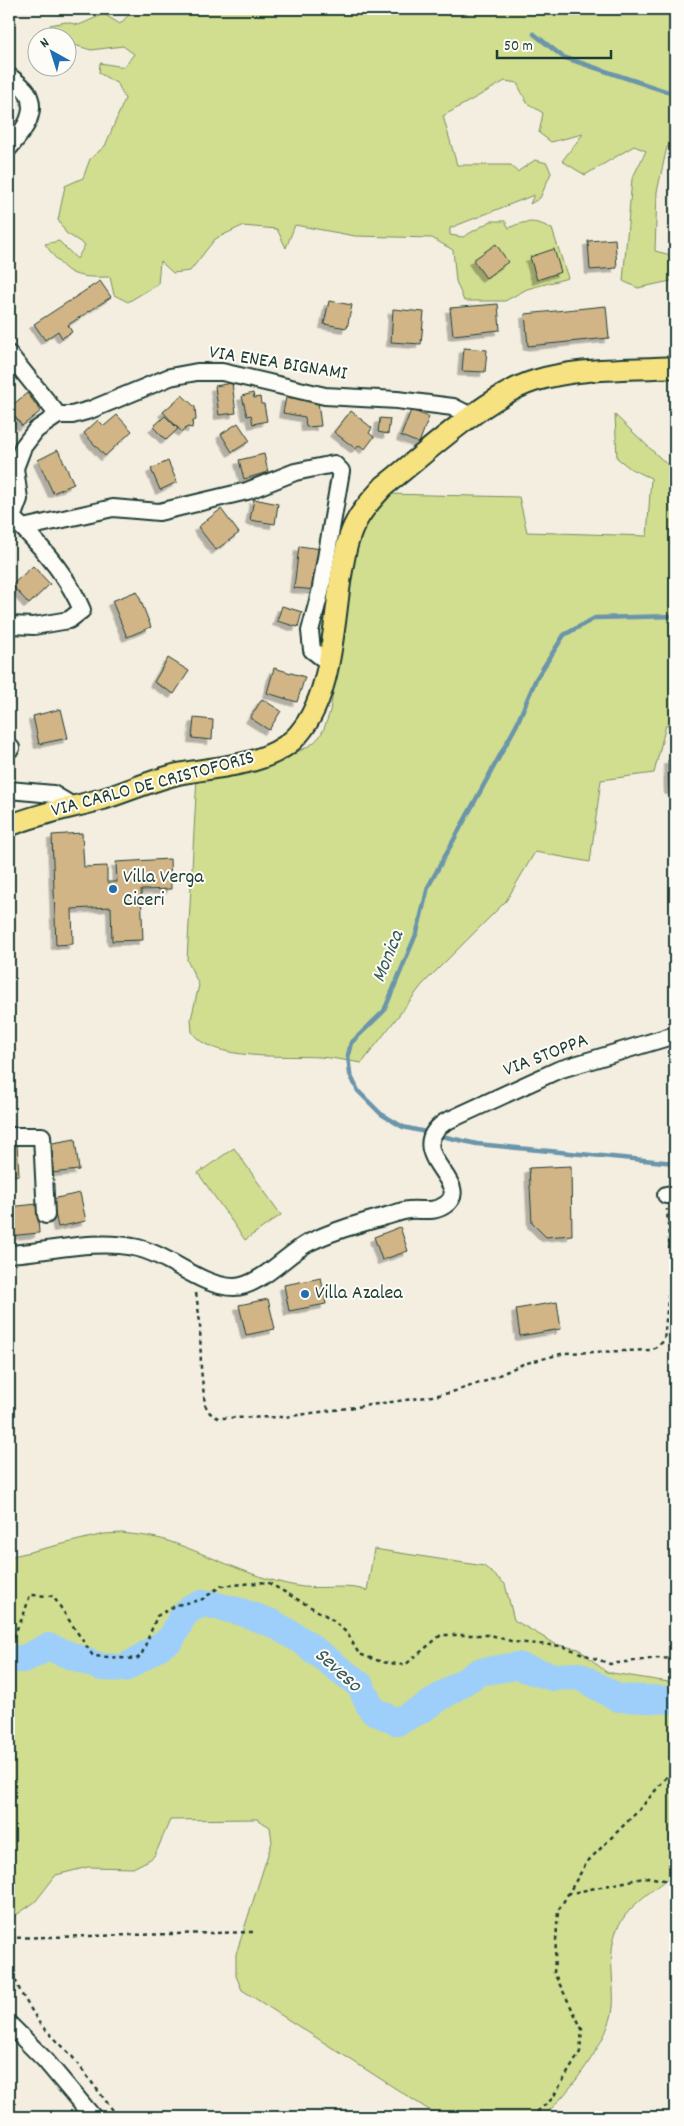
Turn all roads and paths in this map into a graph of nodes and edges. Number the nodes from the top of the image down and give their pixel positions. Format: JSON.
{"nodes":[{"id":1,"x":9,"y":76,"type":"edge"},
{"id":2,"x":9,"y":148,"type":"edge"},
{"id":3,"x":9,"y":354,"type":"edge"},
{"id":4,"x":675,"y":368,"type":"edge"},
{"id":5,"x":58,"y":415,"type":"junction"},
{"id":6,"x":473,"y":417,"type":"junction"},
{"id":7,"x":15,"y":522,"type":"edge"},
{"id":8,"x":9,"y":625,"type":"edge"},
{"id":9,"x":329,"y":663,"type":"junction"},
{"id":10,"x":9,"y":790,"type":"edge"},
{"id":11,"x":73,"y":806,"type":"junction"},
{"id":12,"x":9,"y":826,"type":"edge"},
{"id":13,"x":675,"y":1035,"type":"edge"},
{"id":14,"x":9,"y":1136,"type":"edge"},
{"id":15,"x":671,"y":1195,"type":"edge"},
{"id":16,"x":46,"y":1215,"type":"dead end"},
{"id":17,"x":9,"y":1254,"type":"edge"},
{"id":18,"x":193,"y":1273,"type":"junction"},
{"id":19,"x":9,"y":1644,"type":"edge"},
{"id":20,"x":675,"y":1659,"type":"edge"},
{"id":21,"x":675,"y":1768,"type":"edge"},
{"id":22,"x":675,"y":1882,"type":"edge"},
{"id":23,"x":567,"y":1894,"type":"junction"},
{"id":24,"x":254,"y":1932,"type":"dead end"},
{"id":25,"x":9,"y":1938,"type":"edge"},
{"id":26,"x":9,"y":1965,"type":"edge"},
{"id":27,"x":9,"y":2024,"type":"edge"},
{"id":28,"x":93,"y":2117,"type":"edge"},
{"id":29,"x":118,"y":2117,"type":"edge"},
{"id":30,"x":531,"y":2117,"type":"edge"}],
"edges":[{"from":1,"to":2,"type":"street"},
{"from":3,"to":5,"type":"street"},
{"from":4,"to":6,"type":"main road","name":"VIA CARLO DE CRISTOFORIS"},
{"from":5,"to":6,"type":"street","name":"VIA ENEA BIGNAMI"},
{"from":5,"to":7,"type":"street","name":"VIA ENEA BIGNAMI"},
{"from":6,"to":9,"type":"main road","name":"VIA CARLO DE CRISTOFORIS"},
{"from":7,"to":8,"type":"street"},
{"from":7,"to":9,"type":"street"},
{"from":9,"to":11,"type":"main road","name":"VIA CARLO DE CRISTOFORIS"},
{"from":10,"to":11,"type":"street"},
{"from":11,"to":12,"type":"main road","name":"VIA CARLO DE CRISTOFORIS"},
{"from":13,"to":18,"type":"street","name":"VIA STOPPA"},
{"from":14,"to":16,"type":"street"},
{"from":15,"to":18,"type":"path"},
{"from":17,"to":18,"type":"street"},
{"from":19,"to":20,"type":"path"},
{"from":21,"to":23,"type":"path"},
{"from":22,"to":23,"type":"path"},
{"from":23,"to":30,"type":"path"},
{"from":24,"to":25,"type":"path"},
{"from":26,"to":29,"type":"path"},
{"from":27,"to":28,"type":"street"}]}
